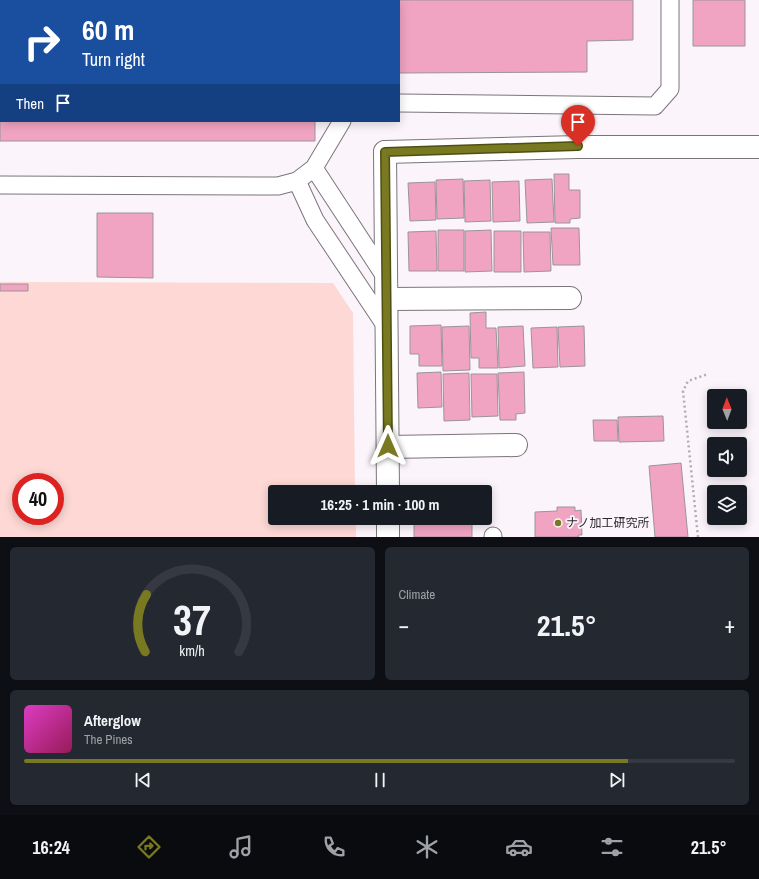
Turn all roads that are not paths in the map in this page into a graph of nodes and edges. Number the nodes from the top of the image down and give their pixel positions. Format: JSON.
{"nodes":[{"id":1,"x":670,"y":0,"type":"edge"},
{"id":2,"x":400,"y":103,"type":"edge"},
{"id":3,"x":341,"y":122,"type":"edge"},
{"id":4,"x":759,"y":147,"type":"edge"},
{"id":5,"x":314,"y":168,"type":"junction"},
{"id":6,"x":297,"y":181,"type":"junction"},
{"id":7,"x":0,"y":185,"type":"edge"},
{"id":8,"x":386,"y":288,"type":"junction"},
{"id":9,"x":570,"y":298,"type":"dead end"},
{"id":10,"x":387,"y":328,"type":"junction"},
{"id":11,"x":516,"y":445,"type":"dead end"},
{"id":12,"x":388,"y":446,"type":"junction"},
{"id":13,"x":388,"y":485,"type":"edge"},
{"id":14,"x":388,"y":525,"type":"edge"},
{"id":15,"x":388,"y":537,"type":"edge"}],
"edges":[{"from":1,"to":2,"type":"lane"},
{"from":3,"to":5,"type":"lane"},
{"from":4,"to":8,"type":"street"},
{"from":5,"to":6,"type":"lane"},
{"from":5,"to":8,"type":"lane"},
{"from":6,"to":7,"type":"lane"},
{"from":6,"to":10,"type":"lane"},
{"from":8,"to":9,"type":"street"},
{"from":8,"to":10,"type":"street"},
{"from":10,"to":12,"type":"street"},
{"from":11,"to":12,"type":"street"},
{"from":12,"to":13,"type":"street"},
{"from":14,"to":15,"type":"street"}]}
